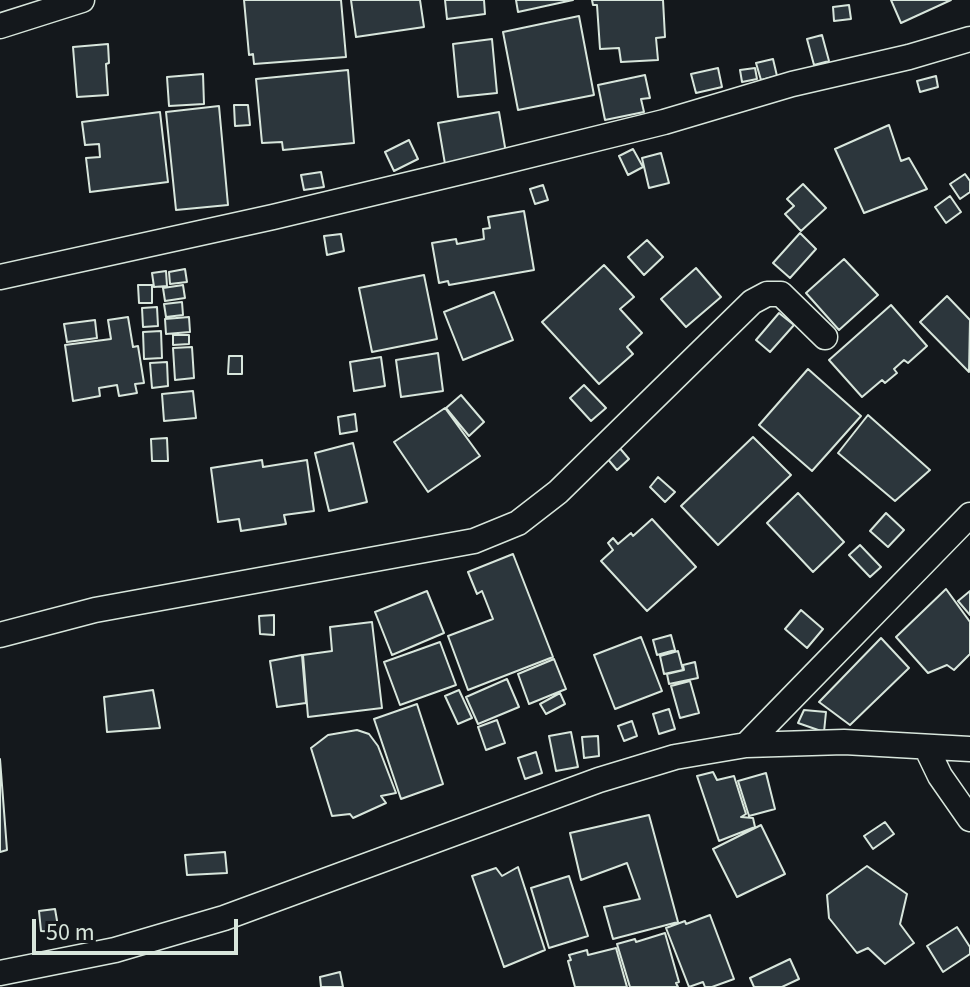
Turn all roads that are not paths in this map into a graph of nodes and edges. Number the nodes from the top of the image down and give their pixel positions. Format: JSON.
{"nodes":[{"id":1,"x":82,"y":0,"type":"edge"},
{"id":2,"x":0,"y":26,"type":"edge"},
{"id":3,"x":970,"y":39,"type":"edge"},
{"id":4,"x":0,"y":277,"type":"edge"},
{"id":5,"x":825,"y":337,"type":"dead end"},
{"id":6,"x":970,"y":515,"type":"edge"},
{"id":7,"x":0,"y":635,"type":"edge"},
{"id":8,"x":746,"y":745,"type":"junction"},
{"id":9,"x":926,"y":747,"type":"junction"},
{"id":10,"x":970,"y":749,"type":"edge"},
{"id":11,"x":970,"y":819,"type":"edge"},
{"id":12,"x":0,"y":973,"type":"edge"}],
"edges":[{"from":1,"to":2,"type":"street"},
{"from":3,"to":4,"type":"street"},
{"from":5,"to":7,"type":"street"},
{"from":6,"to":8,"type":"street"},
{"from":8,"to":9,"type":"street"},
{"from":8,"to":12,"type":"street"},
{"from":9,"to":10,"type":"street"},
{"from":9,"to":11,"type":"street"}]}
